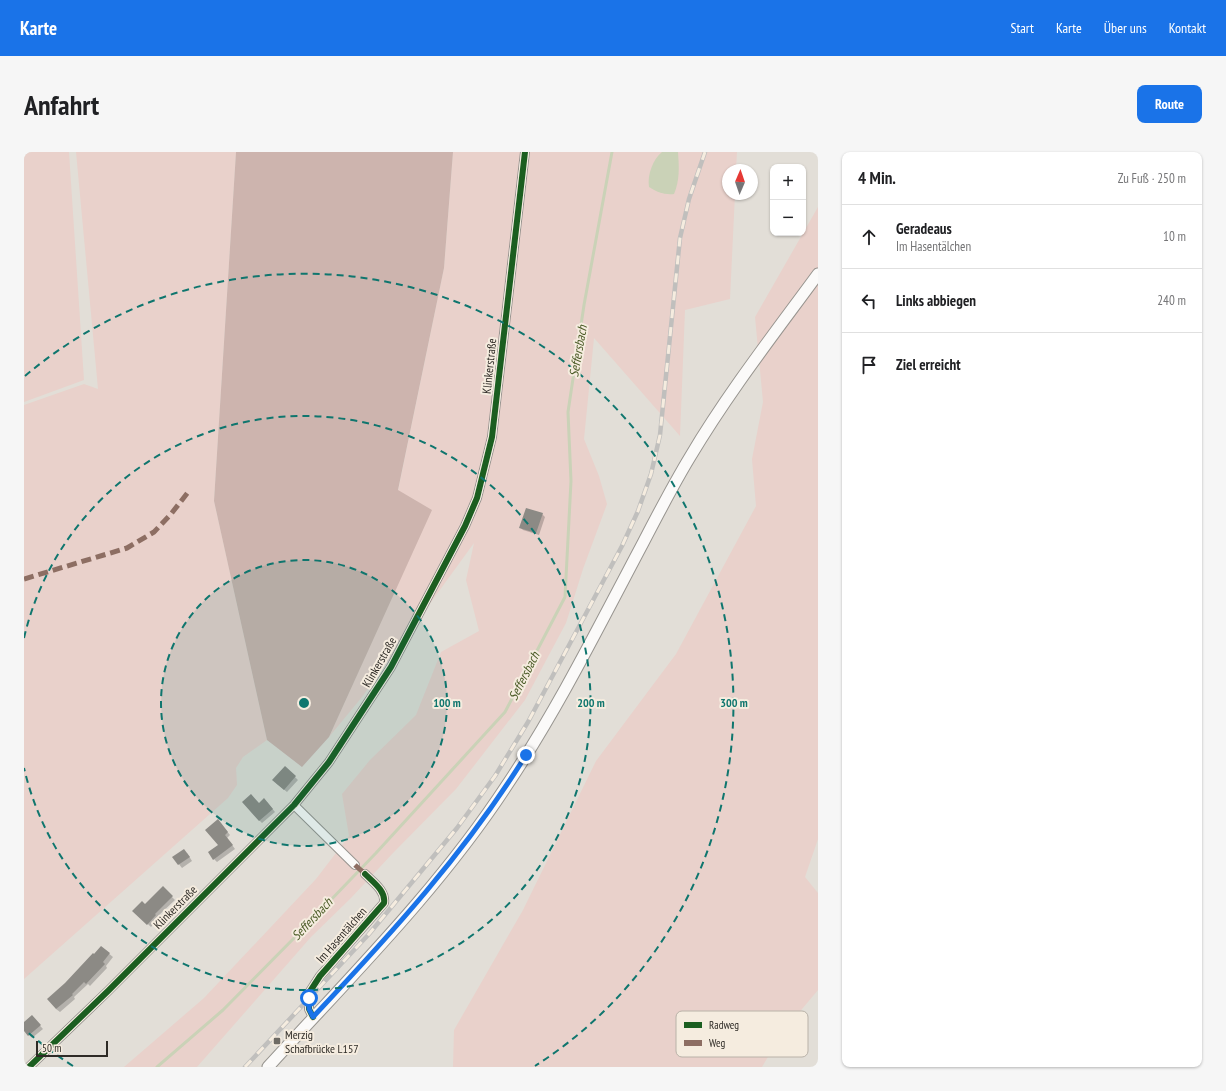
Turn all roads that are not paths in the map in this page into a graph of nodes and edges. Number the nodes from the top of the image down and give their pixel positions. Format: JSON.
{"nodes":[{"id":1,"x":525,"y":152,"type":"edge"},
{"id":2,"x":818,"y":274,"type":"edge"},
{"id":3,"x":294,"y":805,"type":"junction"},
{"id":4,"x":355,"y":865,"type":"dead end"},
{"id":5,"x":365,"y":874,"type":"dead end"},
{"id":6,"x":313,"y":1017,"type":"junction"},
{"id":7,"x":29,"y":1067,"type":"edge"},
{"id":8,"x":268,"y":1067,"type":"edge"}],
"edges":[{"from":1,"to":3,"type":"street","name":"Klinkerstraße"},
{"from":2,"to":6,"type":"main road"},
{"from":3,"to":4,"type":"street"},
{"from":3,"to":7,"type":"street","name":"Klinkerstraße"},
{"from":5,"to":6,"type":"street","name":"Im Hasentälchen"},
{"from":6,"to":8,"type":"main road"}]}
